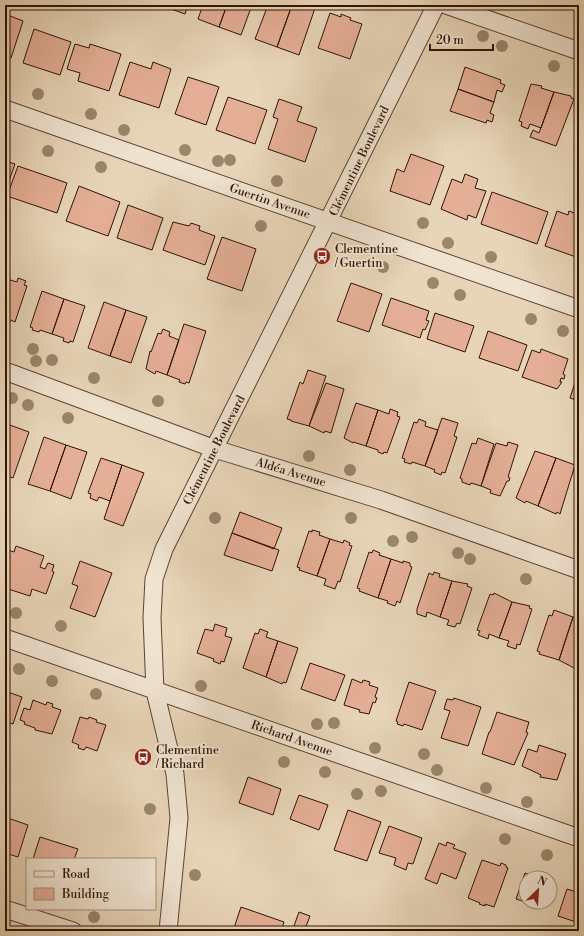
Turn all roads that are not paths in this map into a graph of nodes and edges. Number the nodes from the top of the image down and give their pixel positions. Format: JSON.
{"nodes":[{"id":1,"x":436,"y":5,"type":"edge"},
{"id":2,"x":446,"y":5,"type":"edge"},
{"id":3,"x":579,"y":51,"type":"edge"},
{"id":4,"x":5,"y":109,"type":"edge"},
{"id":5,"x":329,"y":221,"type":"junction"},
{"id":6,"x":579,"y":309,"type":"edge"},
{"id":7,"x":5,"y":370,"type":"edge"},
{"id":8,"x":215,"y":449,"type":"junction"},
{"id":9,"x":579,"y":570,"type":"edge"},
{"id":10,"x":5,"y":638,"type":"edge"},
{"id":11,"x":155,"y":691,"type":"junction"},
{"id":12,"x":579,"y":838,"type":"edge"},
{"id":13,"x":5,"y":909,"type":"edge"},
{"id":14,"x":73,"y":931,"type":"edge"},
{"id":15,"x":168,"y":931,"type":"edge"}],
"edges":[{"from":1,"to":5,"type":"street","name":"Clémentine Boulevard"},
{"from":2,"to":3,"type":"street"},
{"from":4,"to":5,"type":"street","name":"Guertin Avenue"},
{"from":5,"to":6,"type":"street","name":"Guertin Avenue"},
{"from":5,"to":8,"type":"street","name":"Clémentine Boulevard"},
{"from":7,"to":8,"type":"street","name":"Aldéa Avenue"},
{"from":8,"to":9,"type":"street","name":"Aldéa Avenue"},
{"from":8,"to":11,"type":"street","name":"Clémentine Boulevard"},
{"from":10,"to":11,"type":"street","name":"Richard Avenue"},
{"from":11,"to":12,"type":"street","name":"Richard Avenue"},
{"from":11,"to":15,"type":"street","name":"Clémentine Boulevard"},
{"from":13,"to":14,"type":"street"}]}
